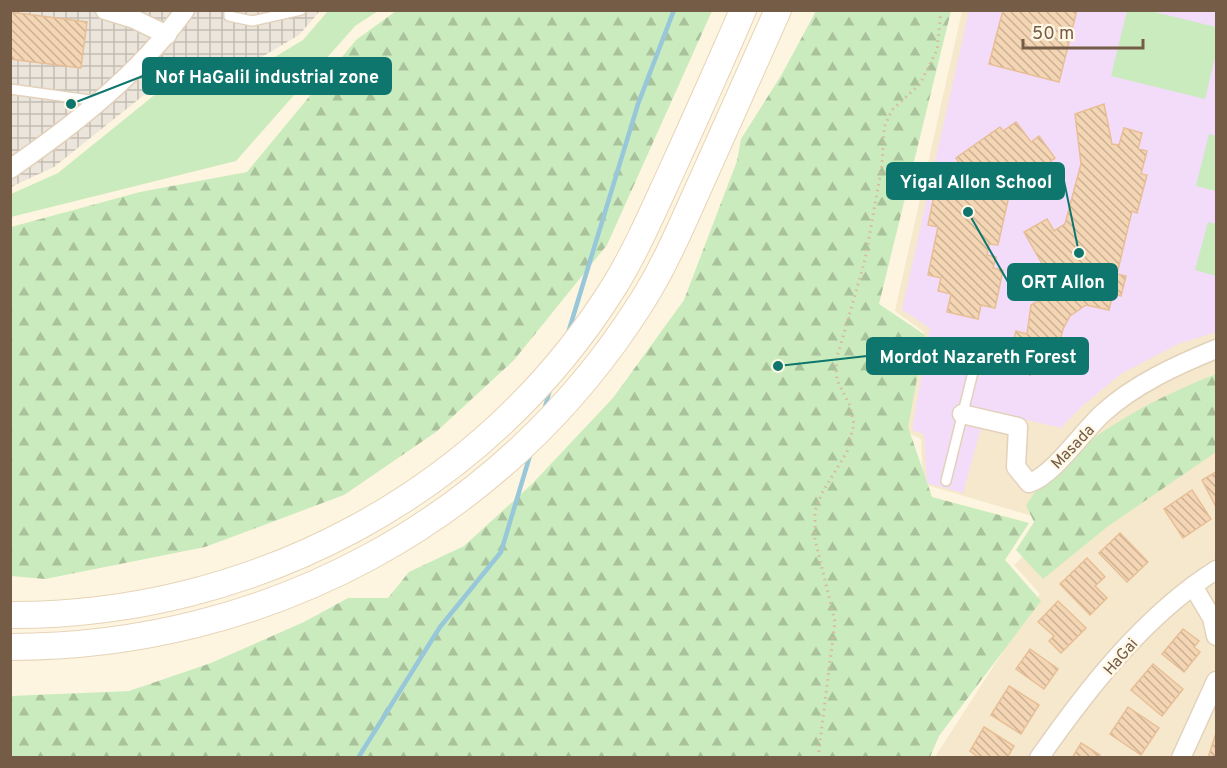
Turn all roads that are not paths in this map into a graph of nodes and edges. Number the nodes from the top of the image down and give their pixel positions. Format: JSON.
{"nodes":[{"id":1,"x":105,"y":10,"type":"edge"},
{"id":2,"x":185,"y":10,"type":"edge"},
{"id":3,"x":229,"y":10,"type":"edge"},
{"id":4,"x":301,"y":10,"type":"edge"},
{"id":5,"x":743,"y":10,"type":"edge"},
{"id":6,"x":778,"y":10,"type":"edge"},
{"id":7,"x":167,"y":35,"type":"junction"},
{"id":8,"x":10,"y":89,"type":"edge"},
{"id":9,"x":98,"y":101,"type":"junction"},
{"id":10,"x":10,"y":169,"type":"edge"},
{"id":11,"x":979,"y":348,"type":"dead end"},
{"id":12,"x":1216,"y":349,"type":"edge"},
{"id":13,"x":962,"y":414,"type":"junction"},
{"id":14,"x":946,"y":481,"type":"dead end"},
{"id":15,"x":1216,"y":570,"type":"edge"},
{"id":16,"x":1194,"y":586,"type":"junction"},
{"id":17,"x":10,"y":615,"type":"edge"},
{"id":18,"x":1216,"y":636,"type":"edge"},
{"id":19,"x":10,"y":647,"type":"edge"},
{"id":20,"x":1216,"y":681,"type":"edge"},
{"id":21,"x":1039,"y":758,"type":"edge"},
{"id":22,"x":1181,"y":758,"type":"edge"}],
"edges":[{"from":1,"to":7,"type":"street"},
{"from":2,"to":7,"type":"street"},
{"from":3,"to":4,"type":"lane"},
{"from":5,"to":17,"type":"main road"},
{"from":6,"to":19,"type":"main road"},
{"from":7,"to":9,"type":"street"},
{"from":8,"to":9,"type":"lane"},
{"from":9,"to":10,"type":"street"},
{"from":11,"to":13,"type":"lane"},
{"from":12,"to":13,"type":"street","name":"Masada"},
{"from":13,"to":14,"type":"lane"},
{"from":15,"to":16,"type":"street","name":"HaGai"},
{"from":16,"to":18,"type":"street"},
{"from":16,"to":21,"type":"street","name":"HaGai"},
{"from":20,"to":22,"type":"street"}]}
